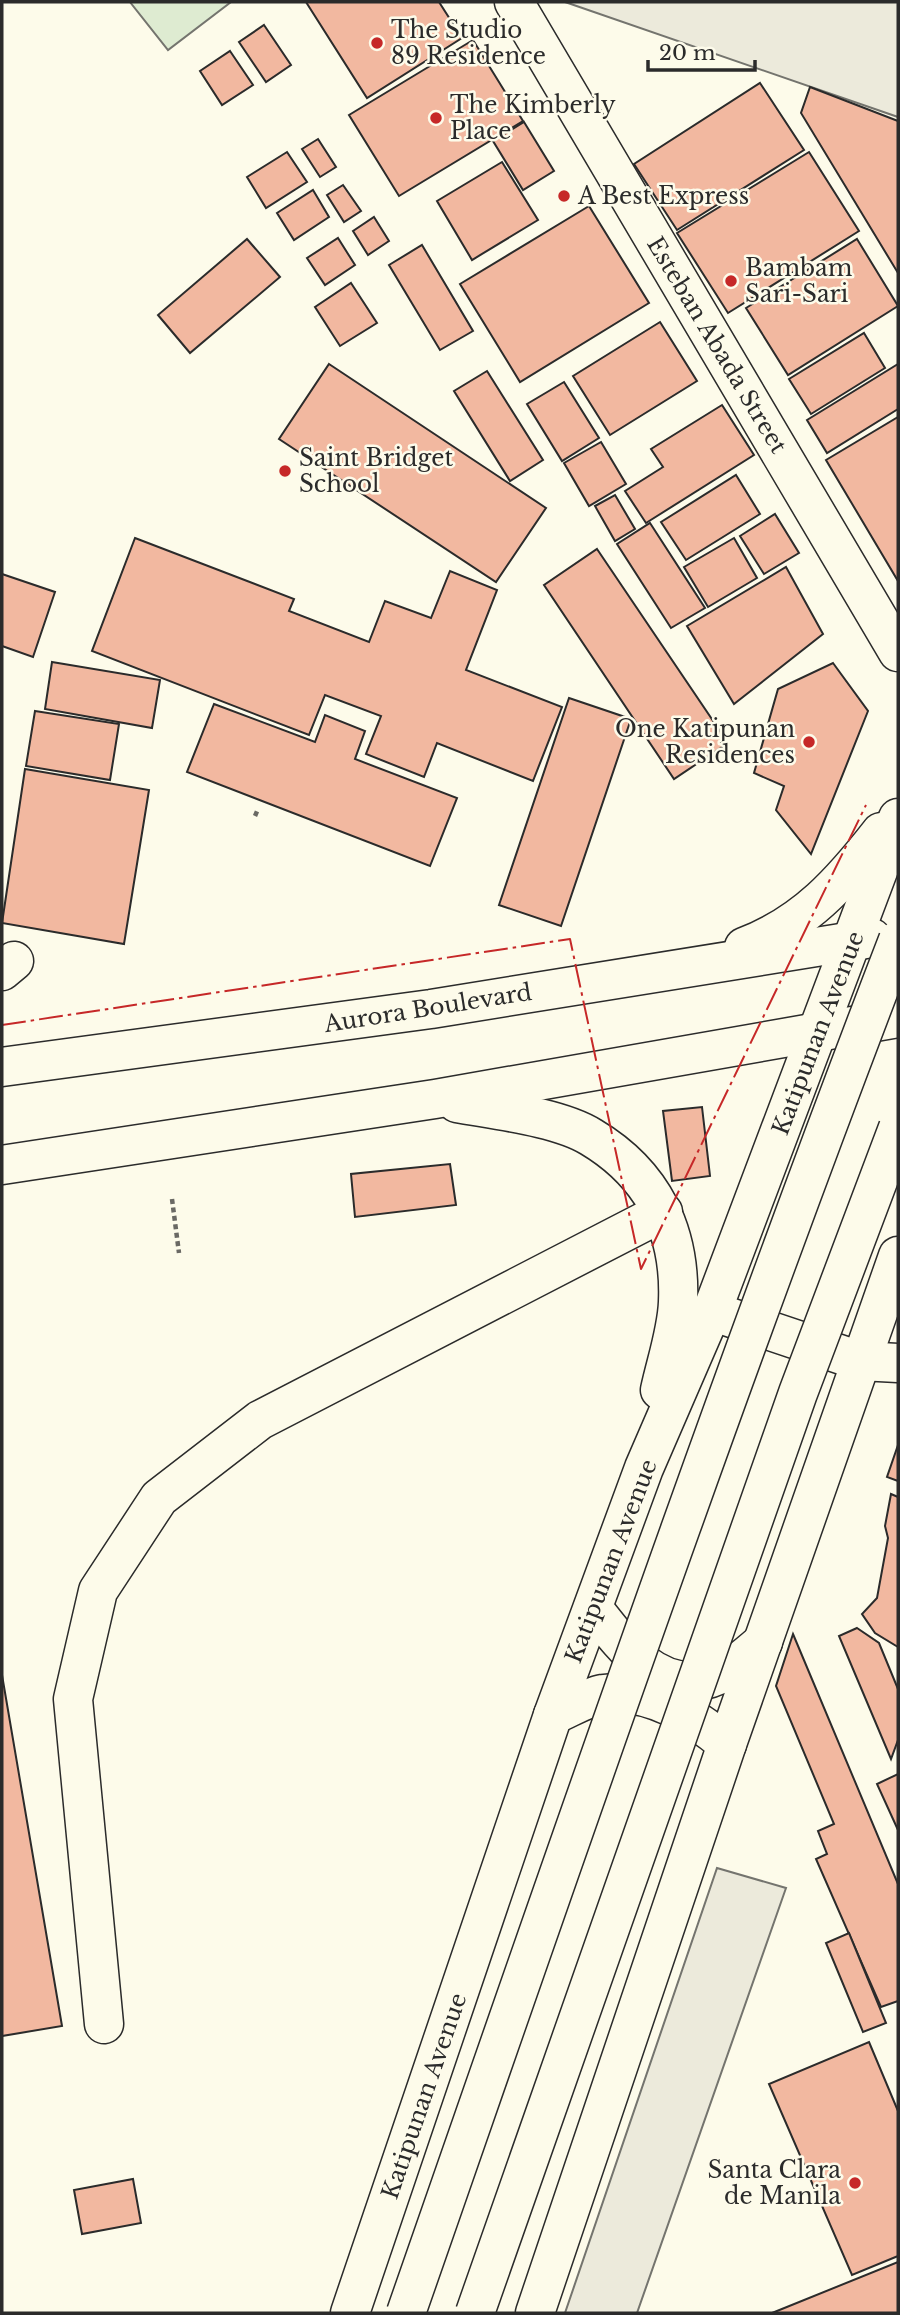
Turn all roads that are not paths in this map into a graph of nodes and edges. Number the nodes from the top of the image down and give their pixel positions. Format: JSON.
{"nodes":[{"id":1,"x":514,"y":2,"type":"edge"},
{"id":2,"x":898,"y":652,"type":"edge"},
{"id":3,"x":898,"y":810,"type":"edge"},
{"id":4,"x":898,"y":818,"type":"edge"},
{"id":5,"x":898,"y":934,"type":"edge"},
{"id":6,"x":898,"y":940,"type":"edge"},
{"id":7,"x":853,"y":941,"type":"junction"},
{"id":8,"x":690,"y":967,"type":"junction"},
{"id":9,"x":898,"y":1018,"type":"edge"},
{"id":10,"x":818,"y":1031,"type":"junction"},
{"id":11,"x":2,"y":1067,"type":"edge"},
{"id":12,"x":435,"y":1099,"type":"junction"},
{"id":13,"x":898,"y":1128,"type":"edge"},
{"id":14,"x":2,"y":1165,"type":"edge"},
{"id":15,"x":663,"y":1212,"type":"junction"},
{"id":16,"x":898,"y":1256,"type":"edge"},
{"id":17,"x":712,"y":1311,"type":"junction"},
{"id":18,"x":860,"y":1361,"type":"junction"},
{"id":19,"x":898,"y":1363,"type":"edge"},
{"id":20,"x":645,"y":1468,"type":"junction"},
{"id":21,"x":593,"y":1608,"type":"junction"},
{"id":22,"x":763,"y":1642,"type":"junction"},
{"id":23,"x":553,"y":1716,"type":"junction"},
{"id":24,"x":727,"y":1744,"type":"junction"},
{"id":25,"x":104,"y":2024,"type":"dead end"},
{"id":26,"x":350,"y":2313,"type":"edge"},
{"id":27,"x":406,"y":2313,"type":"edge"},
{"id":28,"x":475,"y":2313,"type":"edge"},
{"id":29,"x":535,"y":2313,"type":"edge"}],
"edges":[{"from":1,"to":2,"type":"main road","name":"Esteban Abada Street"},
{"from":3,"to":8,"type":"main road"},
{"from":4,"to":7,"type":"main road","name":"Katipunan Avenue"},
{"from":5,"to":7,"type":"main road","name":"Aurora Boulevard"},
{"from":6,"to":27,"type":"main road","name":"Katipunan Avenue","bridge":true},
{"from":7,"to":8,"type":"main road","name":"Aurora Boulevard"},
{"from":7,"to":10,"type":"main road","name":"Katipunan Avenue"},
{"from":8,"to":11,"type":"main road","name":"Aurora Boulevard"},
{"from":9,"to":10,"type":"main road"},
{"from":10,"to":12,"type":"main road"},
{"from":10,"to":17,"type":"main road","name":"Katipunan Avenue"},
{"from":12,"to":14,"type":"main road"},
{"from":12,"to":15,"type":"main road"},
{"from":13,"to":28,"type":"main road","bridge":true},
{"from":15,"to":20,"type":"main road"},
{"from":15,"to":25,"type":"main road"},
{"from":16,"to":18,"type":"main road"},
{"from":17,"to":18,"type":"main road"},
{"from":17,"to":20,"type":"main road","name":"Katipunan Avenue"},
{"from":18,"to":19,"type":"main road"},
{"from":18,"to":22,"type":"main road"},
{"from":20,"to":21,"type":"main road","name":"Katipunan Avenue"},
{"from":21,"to":22,"type":"main road"},
{"from":21,"to":23,"type":"main road","name":"Katipunan Avenue"},
{"from":22,"to":24,"type":"main road"},
{"from":23,"to":24,"type":"main road"},
{"from":23,"to":26,"type":"main road","name":"Katipunan Avenue"},
{"from":24,"to":29,"type":"main road"}]}
